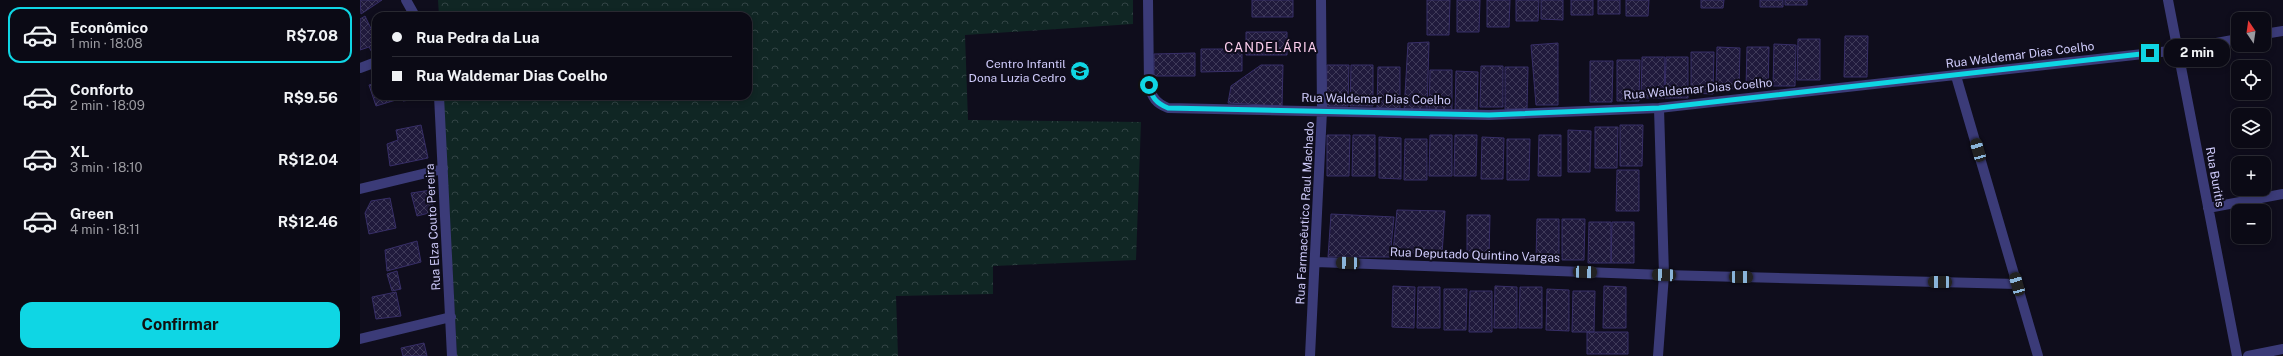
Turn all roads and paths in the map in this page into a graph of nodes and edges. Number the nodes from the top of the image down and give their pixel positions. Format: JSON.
{"nodes":[{"id":1,"x":406,"y":0,"type":"edge"},
{"id":2,"x":1148,"y":0,"type":"edge"},
{"id":3,"x":1321,"y":0,"type":"edge"},
{"id":4,"x":2168,"y":0,"type":"edge"},
{"id":5,"x":413,"y":12,"type":"edge"},
{"id":6,"x":2283,"y":31,"type":"edge"},
{"id":7,"x":2271,"y":33,"type":"edge"},
{"id":8,"x":2231,"y":40,"type":"edge"},
{"id":9,"x":2179,"y":50,"type":"junction"},
{"id":10,"x":372,"y":64,"type":"edge"},
{"id":11,"x":360,"y":68,"type":"edge"},
{"id":12,"x":1956,"y":76,"type":"junction"},
{"id":13,"x":439,"y":100,"type":"edge"},
{"id":14,"x":1659,"y":108,"type":"junction"},
{"id":15,"x":1322,"y":111,"type":"junction"},
{"id":16,"x":443,"y":169,"type":"junction"},
{"id":17,"x":360,"y":189,"type":"edge"},
{"id":18,"x":2283,"y":194,"type":"edge"},
{"id":19,"x":2208,"y":208,"type":"junction"},
{"id":20,"x":1316,"y":262,"type":"junction"},
{"id":21,"x":1664,"y":275,"type":"junction"},
{"id":22,"x":2017,"y":284,"type":"junction"},
{"id":23,"x":451,"y":317,"type":"junction"},
{"id":24,"x":360,"y":339,"type":"edge"},
{"id":25,"x":2283,"y":349,"type":"edge"},
{"id":26,"x":452,"y":356,"type":"edge"},
{"id":27,"x":1310,"y":356,"type":"edge"},
{"id":28,"x":1658,"y":356,"type":"edge"},
{"id":29,"x":2038,"y":356,"type":"edge"},
{"id":30,"x":2238,"y":356,"type":"edge"},
{"id":31,"x":2248,"y":356,"type":"edge"}],
"edges":[{"from":1,"to":5,"type":"street"},
{"from":2,"to":15,"type":"street","name":"Rua Waldemar Dias Coelho"},
{"from":3,"to":15,"type":"street","name":"Rua Farmacêutico Raul Machado"},
{"from":4,"to":9,"type":"street","name":"Rua Buritis"},
{"from":6,"to":7,"type":"street"},
{"from":8,"to":9,"type":"street","name":"Rua Waldemar Dias Coelho"},
{"from":9,"to":12,"type":"street","name":"Rua Waldemar Dias Coelho"},
{"from":9,"to":19,"type":"street","name":"Rua Buritis"},
{"from":10,"to":11,"type":"street"},
{"from":12,"to":14,"type":"street","name":"Rua Waldemar Dias Coelho"},
{"from":12,"to":22,"type":"street"},
{"from":13,"to":16,"type":"street","name":"Rua Elza Couto Pereira"},
{"from":14,"to":15,"type":"street","name":"Rua Waldemar Dias Coelho"},
{"from":14,"to":21,"type":"street"},
{"from":15,"to":20,"type":"street","name":"Rua Farmacêutico Raul Machado"},
{"from":16,"to":17,"type":"street"},
{"from":16,"to":23,"type":"street","name":"Rua Elza Couto Pereira"},
{"from":18,"to":19,"type":"street"},
{"from":19,"to":30,"type":"street","name":"Rua Buritis"},
{"from":20,"to":21,"type":"street","name":"Rua Deputado Quintino Vargas"},
{"from":20,"to":27,"type":"street","name":"Rua Farmacêutico Raul Machado"},
{"from":21,"to":22,"type":"street","name":"Rua Deputado Quintino Vargas"},
{"from":21,"to":28,"type":"street"},
{"from":22,"to":29,"type":"street"},
{"from":23,"to":24,"type":"street"},
{"from":23,"to":26,"type":"street","name":"Rua Elza Couto Pereira"},
{"from":25,"to":31,"type":"street"}]}
